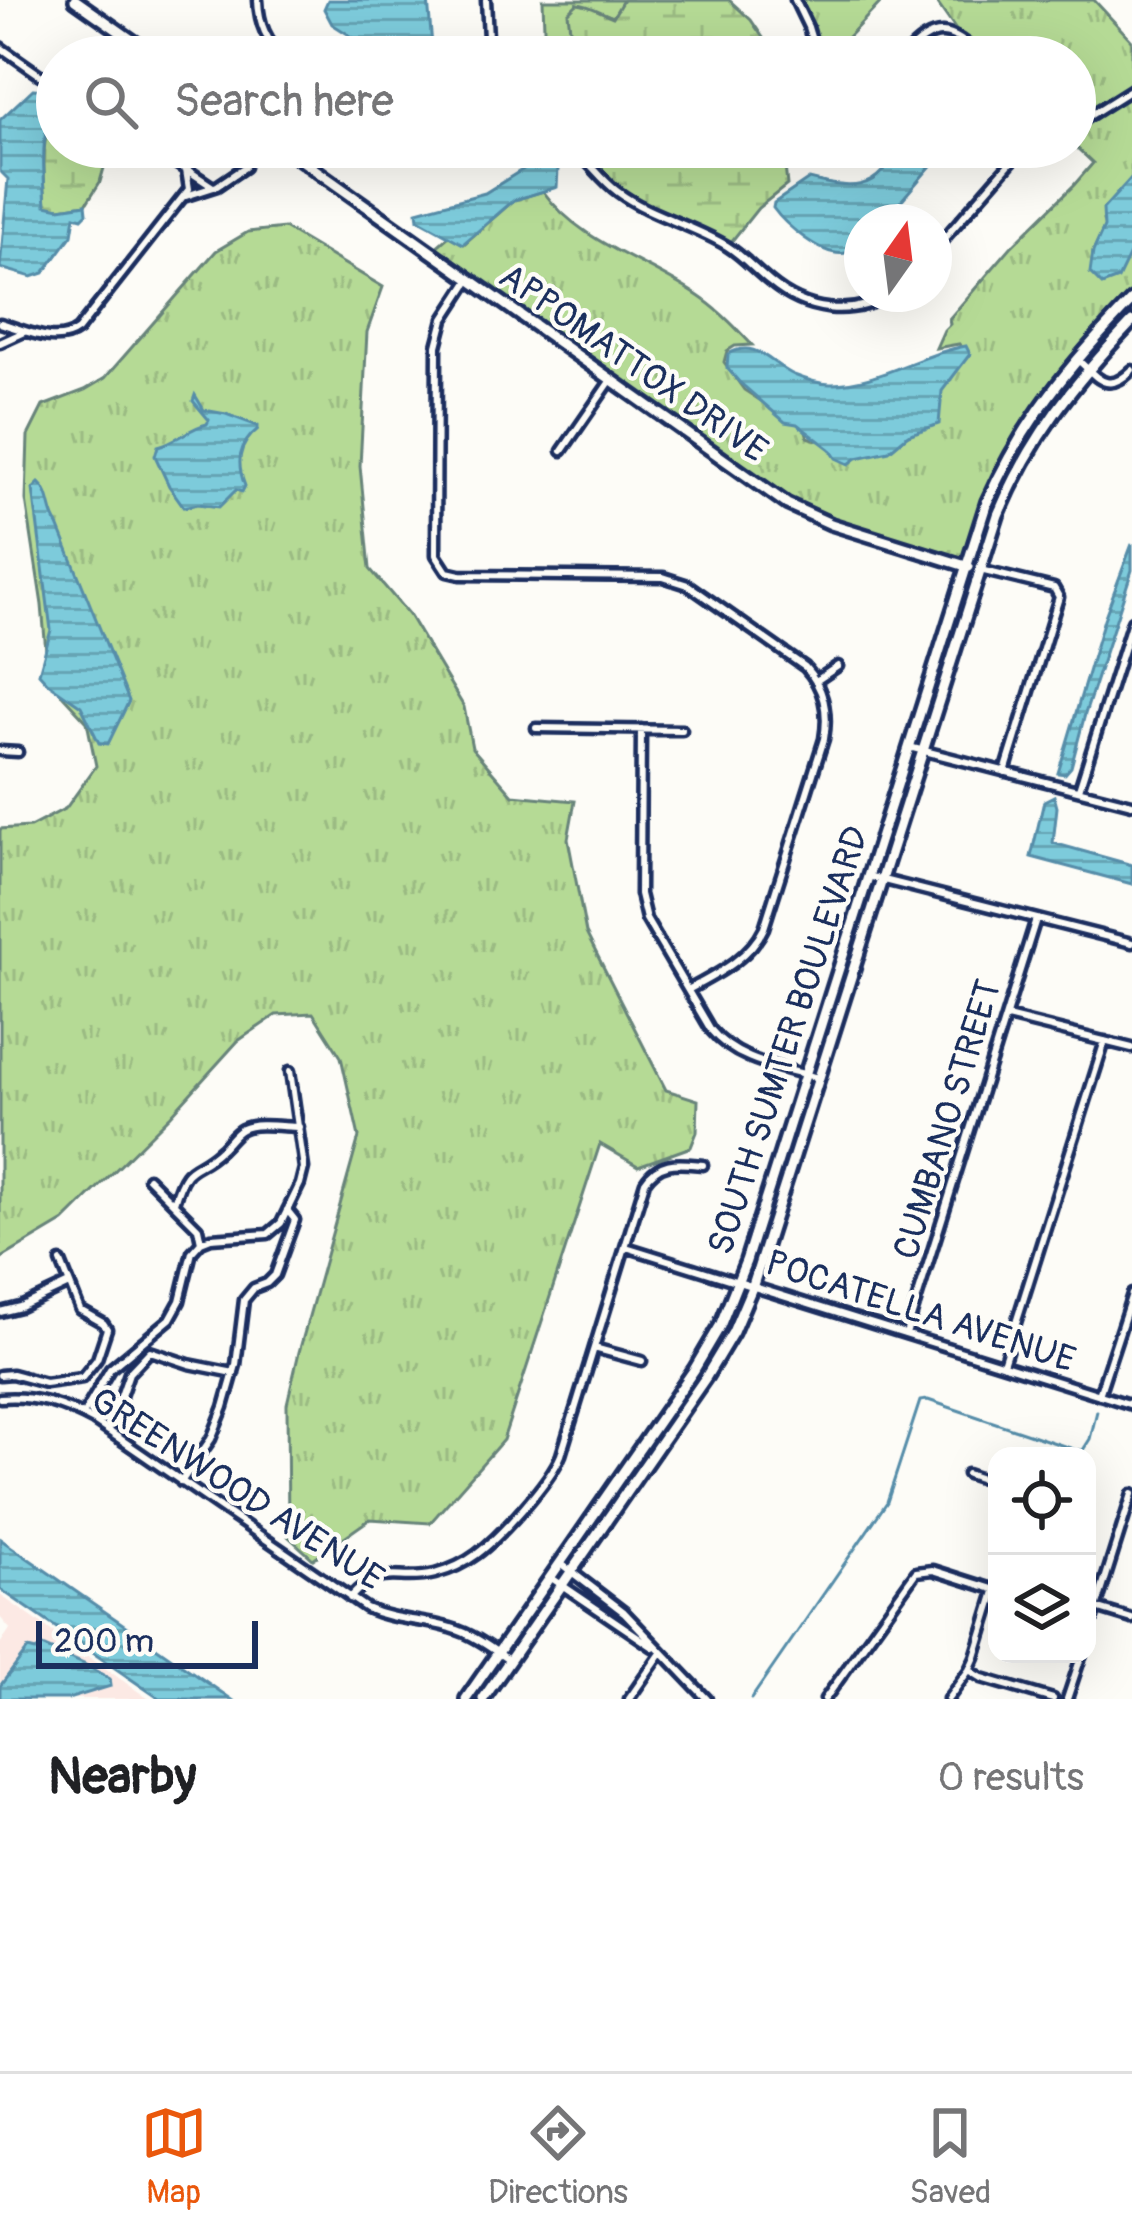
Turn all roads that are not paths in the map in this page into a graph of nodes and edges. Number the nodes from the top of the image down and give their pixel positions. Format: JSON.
{"nodes":[{"id":1,"x":75,"y":0,"type":"edge"},
{"id":2,"x":258,"y":0,"type":"edge"},
{"id":3,"x":486,"y":0,"type":"edge"},
{"id":4,"x":795,"y":0,"type":"edge"},
{"id":5,"x":126,"y":36,"type":"edge"},
{"id":6,"x":266,"y":36,"type":"edge"},
{"id":7,"x":488,"y":36,"type":"edge"},
{"id":8,"x":811,"y":36,"type":"edge"},
{"id":9,"x":0,"y":47,"type":"edge"},
{"id":10,"x":36,"y":72,"type":"edge"},
{"id":11,"x":1132,"y":89,"type":"edge"},
{"id":12,"x":1096,"y":112,"type":"edge"},
{"id":13,"x":184,"y":168,"type":"edge"},
{"id":14,"x":185,"y":168,"type":"edge"},
{"id":15,"x":243,"y":168,"type":"edge"},
{"id":16,"x":313,"y":168,"type":"edge"},
{"id":17,"x":592,"y":168,"type":"edge"},
{"id":18,"x":1006,"y":168,"type":"edge"},
{"id":19,"x":213,"y":187,"type":"junction"},
{"id":20,"x":184,"y":198,"type":"junction"},
{"id":21,"x":952,"y":229,"type":"edge"},
{"id":22,"x":470,"y":280,"type":"junction"},
{"id":23,"x":1132,"y":300,"type":"edge"},
{"id":24,"x":844,"y":309,"type":"edge"},
{"id":25,"x":0,"y":322,"type":"edge"},
{"id":26,"x":1132,"y":322,"type":"edge"},
{"id":27,"x":38,"y":334,"type":"junction"},
{"id":28,"x":0,"y":343,"type":"edge"},
{"id":29,"x":1077,"y":358,"type":"junction"},
{"id":30,"x":1088,"y":368,"type":"junction"},
{"id":31,"x":1132,"y":370,"type":"edge"},
{"id":32,"x":611,"y":380,"type":"junction"},
{"id":33,"x":562,"y":451,"type":"dead end"},
{"id":34,"x":965,"y":566,"type":"junction"},
{"id":35,"x":980,"y":570,"type":"junction"},
{"id":36,"x":1132,"y":621,"type":"edge"},
{"id":37,"x":838,"y":666,"type":"dead end"},
{"id":38,"x":816,"y":681,"type":"junction"},
{"id":39,"x":536,"y":728,"type":"dead end"},
{"id":40,"x":641,"y":729,"type":"junction"},
{"id":41,"x":682,"y":730,"type":"dead end"},
{"id":42,"x":908,"y":746,"type":"junction"},
{"id":43,"x":922,"y":750,"type":"junction"},
{"id":44,"x":0,"y":751,"type":"edge"},
{"id":45,"x":19,"y":752,"type":"dead end"},
{"id":46,"x":1005,"y":772,"type":"junction"},
{"id":47,"x":1078,"y":791,"type":"junction"},
{"id":48,"x":1132,"y":804,"type":"edge"},
{"id":49,"x":867,"y":876,"type":"junction"},
{"id":50,"x":882,"y":880,"type":"junction"},
{"id":51,"x":1036,"y":920,"type":"junction"},
{"id":52,"x":1132,"y":943,"type":"edge"},
{"id":53,"x":688,"y":990,"type":"junction"},
{"id":54,"x":1006,"y":1017,"type":"junction"},
{"id":55,"x":1105,"y":1042,"type":"junction"},
{"id":56,"x":1132,"y":1048,"type":"edge"},
{"id":57,"x":290,"y":1071,"type":"dead end"},
{"id":58,"x":805,"y":1074,"type":"junction"},
{"id":59,"x":818,"y":1078,"type":"junction"},
{"id":60,"x":299,"y":1126,"type":"junction"},
{"id":61,"x":703,"y":1165,"type":"dead end"},
{"id":62,"x":148,"y":1178,"type":"dead end"},
{"id":63,"x":174,"y":1203,"type":"junction"},
{"id":64,"x":287,"y":1210,"type":"junction"},
{"id":65,"x":201,"y":1242,"type":"junction"},
{"id":66,"x":624,"y":1246,"type":"junction"},
{"id":67,"x":61,"y":1262,"type":"dead end"},
{"id":68,"x":739,"y":1281,"type":"junction"},
{"id":69,"x":69,"y":1284,"type":"junction"},
{"id":70,"x":753,"y":1285,"type":"junction"},
{"id":71,"x":1131,"y":1297,"type":"edge"},
{"id":72,"x":0,"y":1312,"type":"edge"},
{"id":73,"x":906,"y":1334,"type":"junction"},
{"id":74,"x":594,"y":1348,"type":"junction"},
{"id":75,"x":122,"y":1357,"type":"junction"},
{"id":76,"x":97,"y":1359,"type":"junction"},
{"id":77,"x":642,"y":1360,"type":"dead end"},
{"id":78,"x":1003,"y":1364,"type":"junction"},
{"id":79,"x":134,"y":1367,"type":"junction"},
{"id":80,"x":110,"y":1369,"type":"junction"},
{"id":81,"x":234,"y":1373,"type":"junction"},
{"id":82,"x":0,"y":1375,"type":"edge"},
{"id":83,"x":1099,"y":1395,"type":"junction"},
{"id":84,"x":0,"y":1398,"type":"edge"},
{"id":85,"x":1132,"y":1406,"type":"edge"},
{"id":86,"x":83,"y":1415,"type":"junction"},
{"id":87,"x":195,"y":1460,"type":"junction"},
{"id":88,"x":967,"y":1474,"type":"dead end"},
{"id":89,"x":988,"y":1481,"type":"edge"},
{"id":90,"x":181,"y":1482,"type":"junction"},
{"id":91,"x":1132,"y":1494,"type":"edge"},
{"id":92,"x":1130,"y":1511,"type":"edge"},
{"id":93,"x":560,"y":1563,"type":"junction"},
{"id":94,"x":572,"y":1571,"type":"junction"},
{"id":95,"x":550,"y":1577,"type":"junction"},
{"id":96,"x":988,"y":1585,"type":"edge"},
{"id":97,"x":562,"y":1586,"type":"junction"},
{"id":98,"x":350,"y":1598,"type":"junction"},
{"id":99,"x":1096,"y":1608,"type":"joint"},
{"id":100,"x":988,"y":1612,"type":"edge"},
{"id":101,"x":1132,"y":1619,"type":"edge"},
{"id":102,"x":498,"y":1653,"type":"junction"},
{"id":103,"x":661,"y":1653,"type":"junction"},
{"id":104,"x":510,"y":1661,"type":"junction"},
{"id":105,"x":1079,"y":1663,"type":"edge"},
{"id":106,"x":969,"y":1670,"type":"junction"},
{"id":107,"x":466,"y":1699,"type":"edge"},
{"id":108,"x":483,"y":1699,"type":"edge"},
{"id":109,"x":628,"y":1699,"type":"edge"},
{"id":110,"x":706,"y":1699,"type":"edge"},
{"id":111,"x":825,"y":1699,"type":"edge"},
{"id":112,"x":948,"y":1699,"type":"edge"},
{"id":113,"x":1053,"y":1699,"type":"edge"},
{"id":114,"x":1067,"y":1699,"type":"edge"}],
"edges":[{"from":1,"to":5,"type":"main road"},
{"from":2,"to":6,"type":"street"},
{"from":3,"to":7,"type":"street"},
{"from":4,"to":8,"type":"street"},
{"from":9,"to":10,"type":"street"},
{"from":11,"to":12,"type":"street"},
{"from":13,"to":20,"type":"street"},
{"from":14,"to":19,"type":"street"},
{"from":15,"to":19,"type":"street"},
{"from":16,"to":22,"type":"main road","name":"APPOMATTOX DRIVE"},
{"from":17,"to":24,"type":"street"},
{"from":18,"to":21,"type":"street"},
{"from":19,"to":20,"type":"street"},
{"from":20,"to":27,"type":"street"},
{"from":22,"to":32,"type":"main road","name":"APPOMATTOX DRIVE"},
{"from":22,"to":38,"type":"street"},
{"from":23,"to":29,"type":"main road","name":"SOUTH SUMTER BOULEVARD"},
{"from":25,"to":27,"type":"street"},
{"from":26,"to":30,"type":"main road","name":"SOUTH SUMTER BOULEVARD"},
{"from":27,"to":28,"type":"street"},
{"from":29,"to":30,"type":"street"},
{"from":29,"to":34,"type":"main road","name":"SOUTH SUMTER BOULEVARD"},
{"from":30,"to":31,"type":"street"},
{"from":30,"to":35,"type":"main road","name":"SOUTH SUMTER BOULEVARD"},
{"from":32,"to":33,"type":"street"},
{"from":32,"to":34,"type":"main road","name":"APPOMATTOX DRIVE"},
{"from":34,"to":35,"type":"main road","name":"APPOMATTOX DRIVE"},
{"from":34,"to":42,"type":"main road","name":"SOUTH SUMTER BOULEVARD"},
{"from":35,"to":43,"type":"main road","name":"SOUTH SUMTER BOULEVARD"},
{"from":35,"to":46,"type":"street"},
{"from":36,"to":47,"type":"street"},
{"from":37,"to":38,"type":"street"},
{"from":38,"to":53,"type":"street"},
{"from":39,"to":40,"type":"street"},
{"from":40,"to":41,"type":"street"},
{"from":40,"to":53,"type":"street"},
{"from":42,"to":43,"type":"street"},
{"from":42,"to":49,"type":"main road","name":"SOUTH SUMTER BOULEVARD"},
{"from":43,"to":46,"type":"street"},
{"from":43,"to":50,"type":"main road","name":"SOUTH SUMTER BOULEVARD"},
{"from":44,"to":45,"type":"street"},
{"from":46,"to":47,"type":"street"},
{"from":47,"to":48,"type":"street"},
{"from":49,"to":50,"type":"street"},
{"from":49,"to":58,"type":"main road","name":"SOUTH SUMTER BOULEVARD"},
{"from":50,"to":51,"type":"street"},
{"from":50,"to":59,"type":"main road","name":"SOUTH SUMTER BOULEVARD"},
{"from":51,"to":52,"type":"street"},
{"from":51,"to":54,"type":"street","name":"CUMBANO STREET"},
{"from":53,"to":58,"type":"street"},
{"from":54,"to":55,"type":"street"},
{"from":54,"to":73,"type":"street","name":"CUMBANO STREET"},
{"from":55,"to":56,"type":"street"},
{"from":55,"to":78,"type":"street"},
{"from":57,"to":60,"type":"street"},
{"from":58,"to":59,"type":"street"},
{"from":58,"to":68,"type":"main road","name":"SOUTH SUMTER BOULEVARD"},
{"from":59,"to":70,"type":"main road","name":"SOUTH SUMTER BOULEVARD"},
{"from":60,"to":63,"type":"street"},
{"from":60,"to":64,"type":"street"},
{"from":61,"to":66,"type":"street"},
{"from":62,"to":63,"type":"street"},
{"from":63,"to":65,"type":"street"},
{"from":64,"to":65,"type":"street"},
{"from":64,"to":81,"type":"street"},
{"from":65,"to":75,"type":"street"},
{"from":66,"to":68,"type":"street","name":"POCATELLA AVENUE"},
{"from":66,"to":74,"type":"street"},
{"from":67,"to":69,"type":"street"},
{"from":68,"to":70,"type":"street","name":"POCATELLA AVENUE"},
{"from":68,"to":93,"type":"main road","name":"SOUTH SUMTER BOULEVARD"},
{"from":69,"to":72,"type":"street"},
{"from":69,"to":76,"type":"street"},
{"from":70,"to":73,"type":"street","name":"POCATELLA AVENUE"},
{"from":70,"to":94,"type":"main road","name":"SOUTH SUMTER BOULEVARD"},
{"from":71,"to":83,"type":"street"},
{"from":73,"to":78,"type":"street","name":"POCATELLA AVENUE"},
{"from":74,"to":77,"type":"street"},
{"from":74,"to":98,"type":"street"},
{"from":75,"to":79,"type":"street"},
{"from":75,"to":80,"type":"street"},
{"from":76,"to":80,"type":"street"},
{"from":76,"to":82,"type":"street"},
{"from":78,"to":83,"type":"street","name":"POCATELLA AVENUE"},
{"from":79,"to":81,"type":"street"},
{"from":79,"to":87,"type":"street"},
{"from":80,"to":86,"type":"street"},
{"from":81,"to":87,"type":"street"},
{"from":83,"to":85,"type":"street","name":"POCATELLA AVENUE"},
{"from":84,"to":86,"type":"street","name":"GREENWOOD AVENUE"},
{"from":86,"to":90,"type":"street","name":"GREENWOOD AVENUE"},
{"from":87,"to":90,"type":"street"},
{"from":88,"to":89,"type":"street"},
{"from":90,"to":98,"type":"street","name":"GREENWOOD AVENUE"},
{"from":91,"to":92,"type":"street"},
{"from":92,"to":99,"type":"street"},
{"from":93,"to":94,"type":"street"},
{"from":93,"to":95,"type":"main road","name":"SOUTH SUMTER BOULEVARD"},
{"from":94,"to":97,"type":"main road","name":"SOUTH SUMTER BOULEVARD"},
{"from":94,"to":103,"type":"street"},
{"from":95,"to":97,"type":"street"},
{"from":95,"to":102,"type":"main road","name":"SOUTH SUMTER BOULEVARD"},
{"from":96,"to":111,"type":"street"},
{"from":97,"to":103,"type":"street"},
{"from":97,"to":104,"type":"main road","name":"SOUTH SUMTER BOULEVARD"},
{"from":98,"to":102,"type":"street","name":"GREENWOOD AVENUE"},
{"from":99,"to":101,"type":"street"},
{"from":100,"to":106,"type":"street"},
{"from":102,"to":104,"type":"street","name":"GREENWOOD AVENUE"},
{"from":102,"to":107,"type":"main road","name":"SOUTH SUMTER BOULEVARD"},
{"from":103,"to":109,"type":"street"},
{"from":103,"to":110,"type":"street"},
{"from":104,"to":108,"type":"main road","name":"SOUTH SUMTER BOULEVARD"},
{"from":105,"to":114,"type":"street"},
{"from":106,"to":112,"type":"street"},
{"from":106,"to":113,"type":"street"}]}
